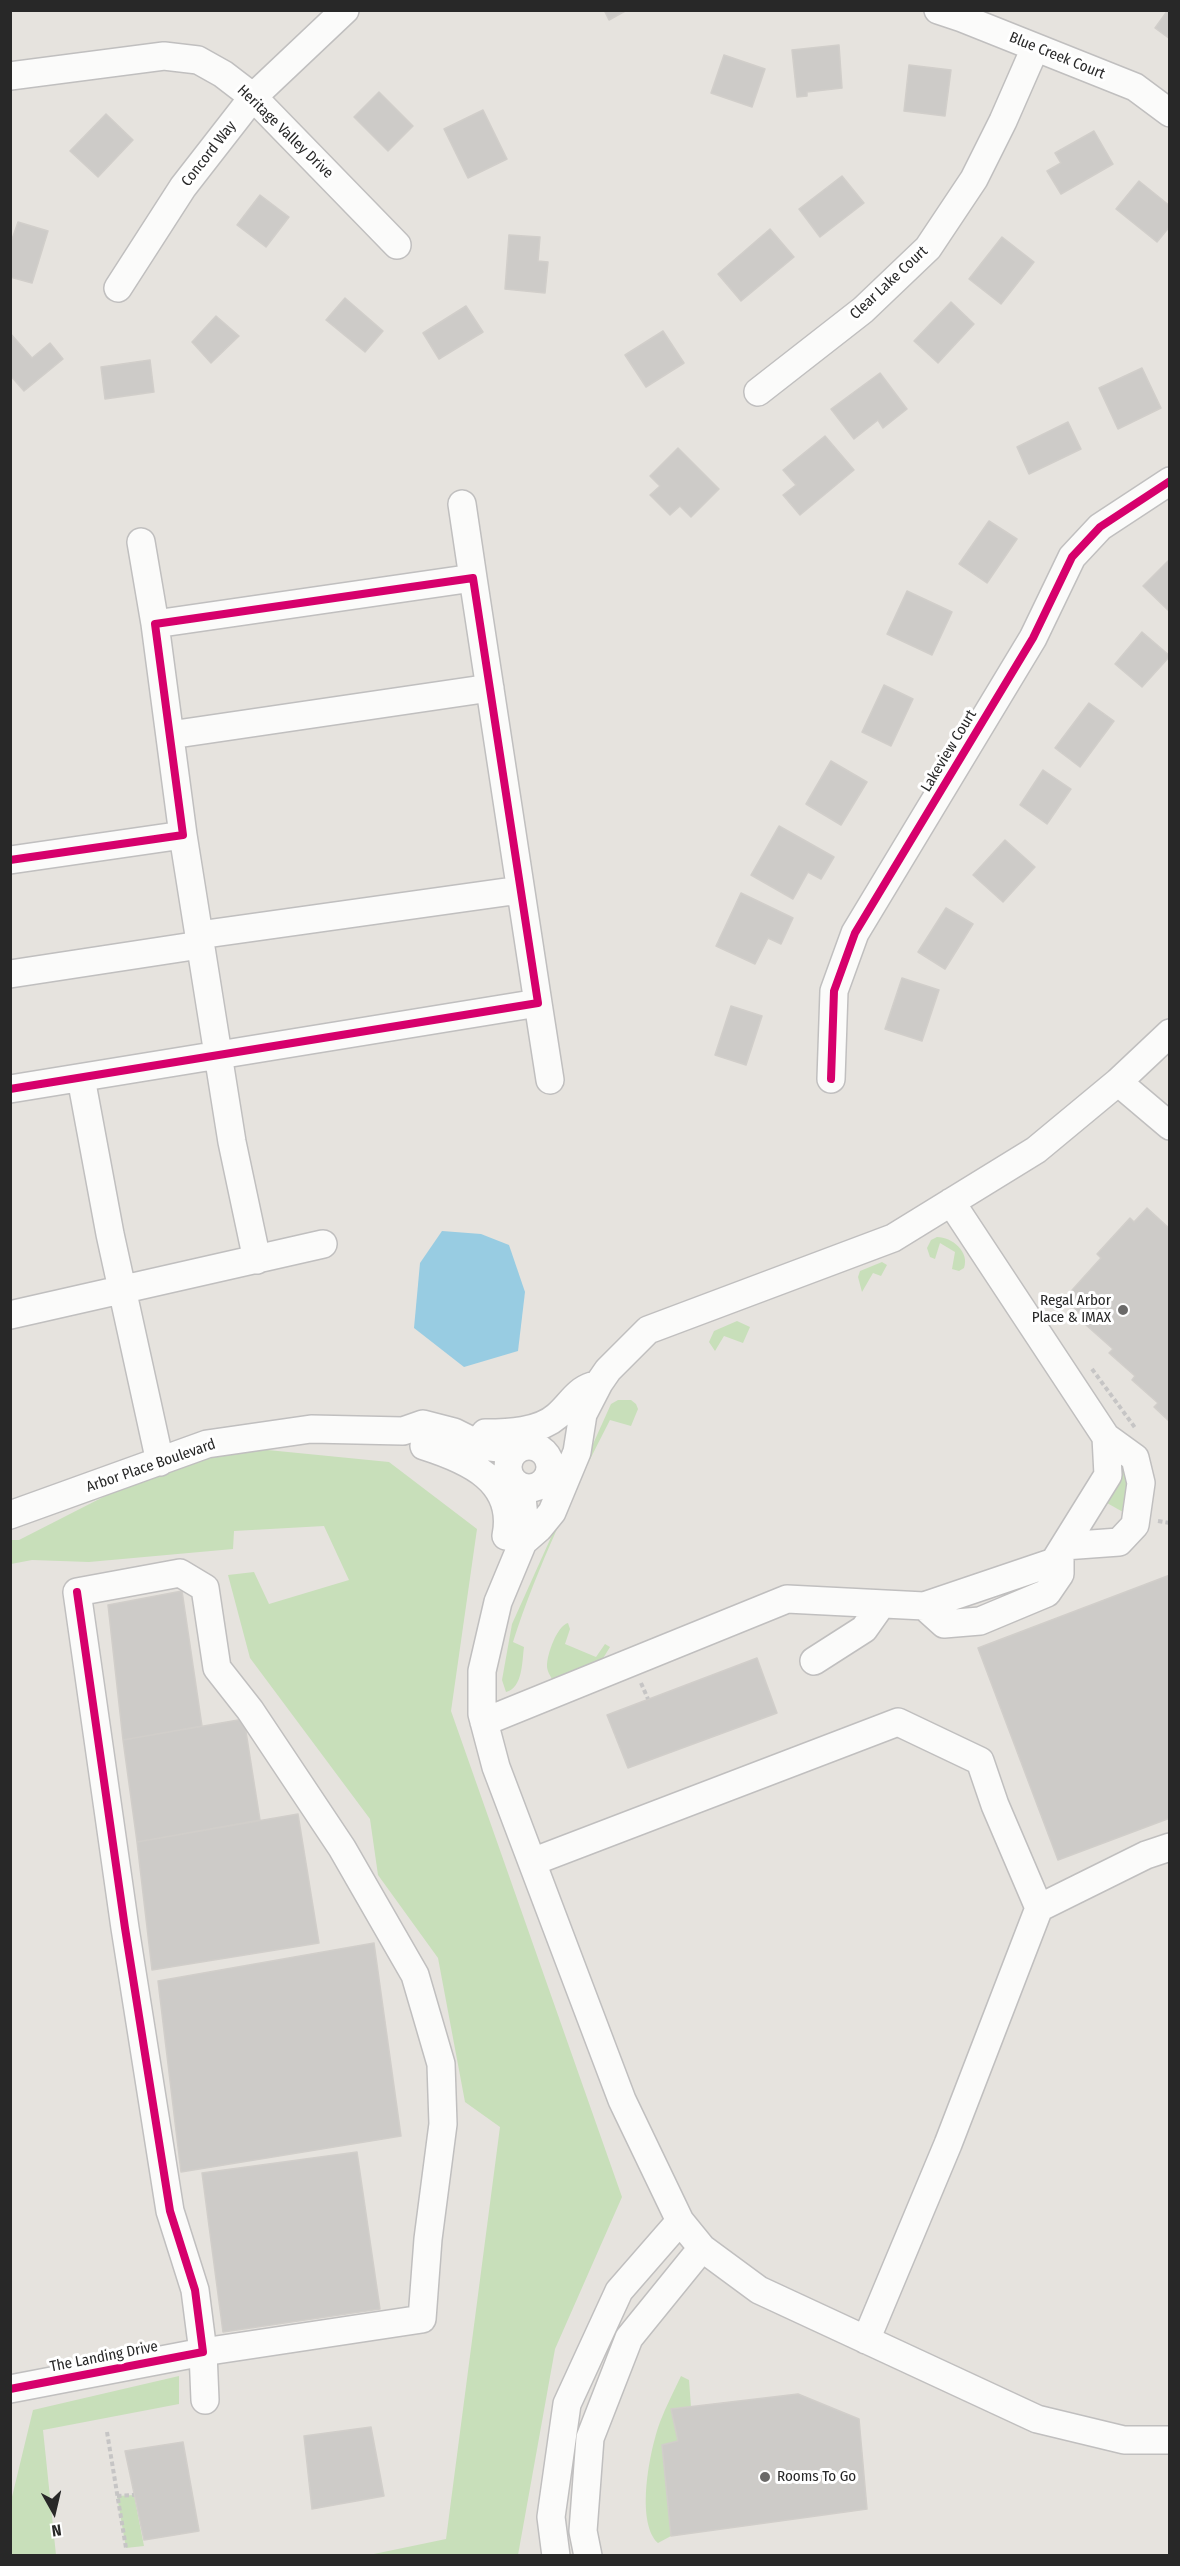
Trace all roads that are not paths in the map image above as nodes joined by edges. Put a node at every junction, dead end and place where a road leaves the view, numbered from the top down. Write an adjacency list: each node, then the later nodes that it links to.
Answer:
1 (345, 10): 5 (street, Concord Way)
2 (938, 10): 3 (street, Blue Creek Court)
3 (1035, 48): 6 (street, Blue Creek Court); 9 (street, Clear Lake Court)
4 (10, 76): 5 (street, Heritage Valley Drive)
5 (253, 97): 7 (street, Heritage Valley Drive); 8 (street, Concord Way)
6 (1170, 113)
7 (397, 245)
8 (118, 288)
9 (758, 392)
10 (1170, 481): 27 (street, Lakeview Court)
11 (462, 504): 13 (street)
12 (141, 542): 14 (street)
13 (473, 578): 14 (street); 15 (street)
14 (154, 624): 16 (street)
15 (490, 688): 16 (street); 19 (street)
16 (170, 735): 17 (street)
17 (183, 835): 18 (street); 20 (street)
18 (10, 860)
19 (520, 890): 20 (street); 22 (street)
20 (199, 940): 21 (street); 24 (street)
21 (10, 974)
22 (538, 1004): 24 (street); 26 (street)
23 (1170, 1033): 28 (street)
24 (218, 1055): 25 (street); 33 (street)
25 (81, 1078): 29 (street); 34 (street)
26 (550, 1080)
27 (831, 1080)
28 (1118, 1082): 30 (street); 31 (street)
29 (10, 1089)
30 (1170, 1126)
31 (951, 1203): 36 (street); 39 (street)
32 (323, 1244): 33 (street)
33 (258, 1260): 34 (street)
34 (123, 1291): 35 (street); 42 (street)
35 (10, 1315)
36 (599, 1383): 37 (street); 38 (street)
37 (583, 1414): 41 (street); 43 (street)
38 (454, 1432): 40 (street, Arbor Place Boulevard); 43 (street, Arbor Place Boulevard)
39 (1106, 1437): 47 (street); 47 (street)
40 (414, 1439): 42 (street, Arbor Place Boulevard); 43 (street, Arbor Place Boulevard); 48 (street)
41 (577, 1452): 43 (street); 44 (street)
42 (160, 1462): 45 (street, Arbor Place Boulevard)
43 (528, 1467): 44 (street); 46 (street)
44 (552, 1512): 46 (street)
45 (10, 1515)
46 (523, 1542): 48 (street)
47 (1062, 1549): 49 (street)
48 (508, 1578): 51 (street)
49 (881, 1605): 50 (street); 51 (street)
50 (814, 1661)
51 (484, 1722): 53 (street)
52 (1170, 1846): 54 (street)
53 (532, 1862): 54 (street); 55 (street)
54 (1039, 1908): 57 (street)
55 (680, 2221): 56 (street); 62 (street)
56 (702, 2248): 57 (street); 65 (street)
57 (866, 2340): 61 (street)
58 (203, 2352): 58 (street, The Landing Drive); 59 (street, The Landing Drive); 60 (street)
59 (10, 2389)
60 (205, 2400)
61 (1170, 2440)
62 (551, 2517): 63 (street); 64 (street)
63 (541, 2556)
64 (556, 2556)
65 (588, 2556)

